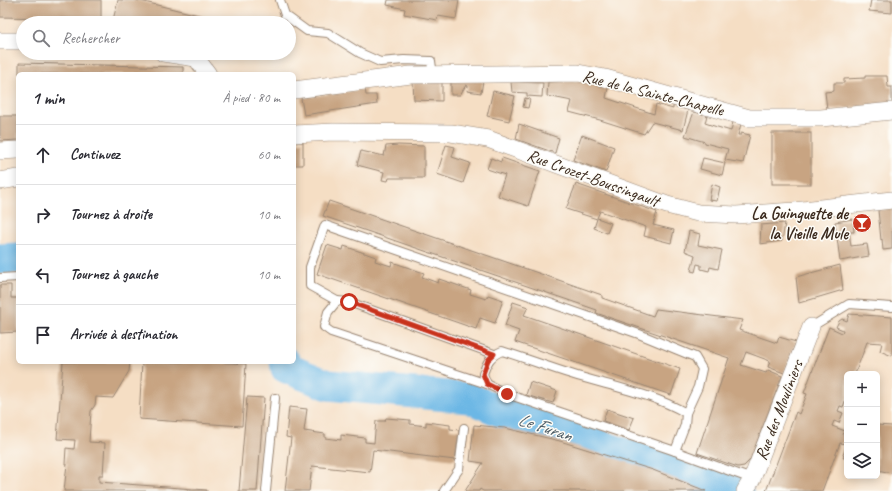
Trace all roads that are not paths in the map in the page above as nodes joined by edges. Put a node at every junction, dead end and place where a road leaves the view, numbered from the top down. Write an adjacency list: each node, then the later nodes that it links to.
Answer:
1 (280, 0): 2 (lane)
2 (286, 16)
3 (296, 23): 8 (lane)
4 (0, 41): 5 (street)
5 (16, 41)
6 (198, 60): 7 (street)
7 (206, 72)
8 (432, 75): 9 (street, Rue de la Sainte-Chapelle); 10 (street, Rue de la Sainte-Chapelle)
9 (296, 90)
10 (892, 111)
11 (296, 134): 16 (street, Rue Crozet-Boussingault)
12 (16, 150): 13 (street)
13 (0, 151)
14 (16, 178): 15 (street)
15 (0, 181)
16 (892, 200)
17 (16, 277): 18 (lane)
18 (0, 278)
19 (337, 301): 22 (lane); 23 (lane); 25 (lane)
20 (892, 307): 21 (lane)
21 (811, 327): 28 (street, Rue des Mouliniers)
22 (494, 354): 23 (lane); 25 (lane)
23 (487, 384): 27 (lane)
24 (275, 398): 29 (lane)
25 (686, 413): 27 (lane)
26 (464, 428): 30 (lane)
27 (675, 451): 28 (lane)
28 (748, 485)
29 (266, 491)
30 (444, 491)

